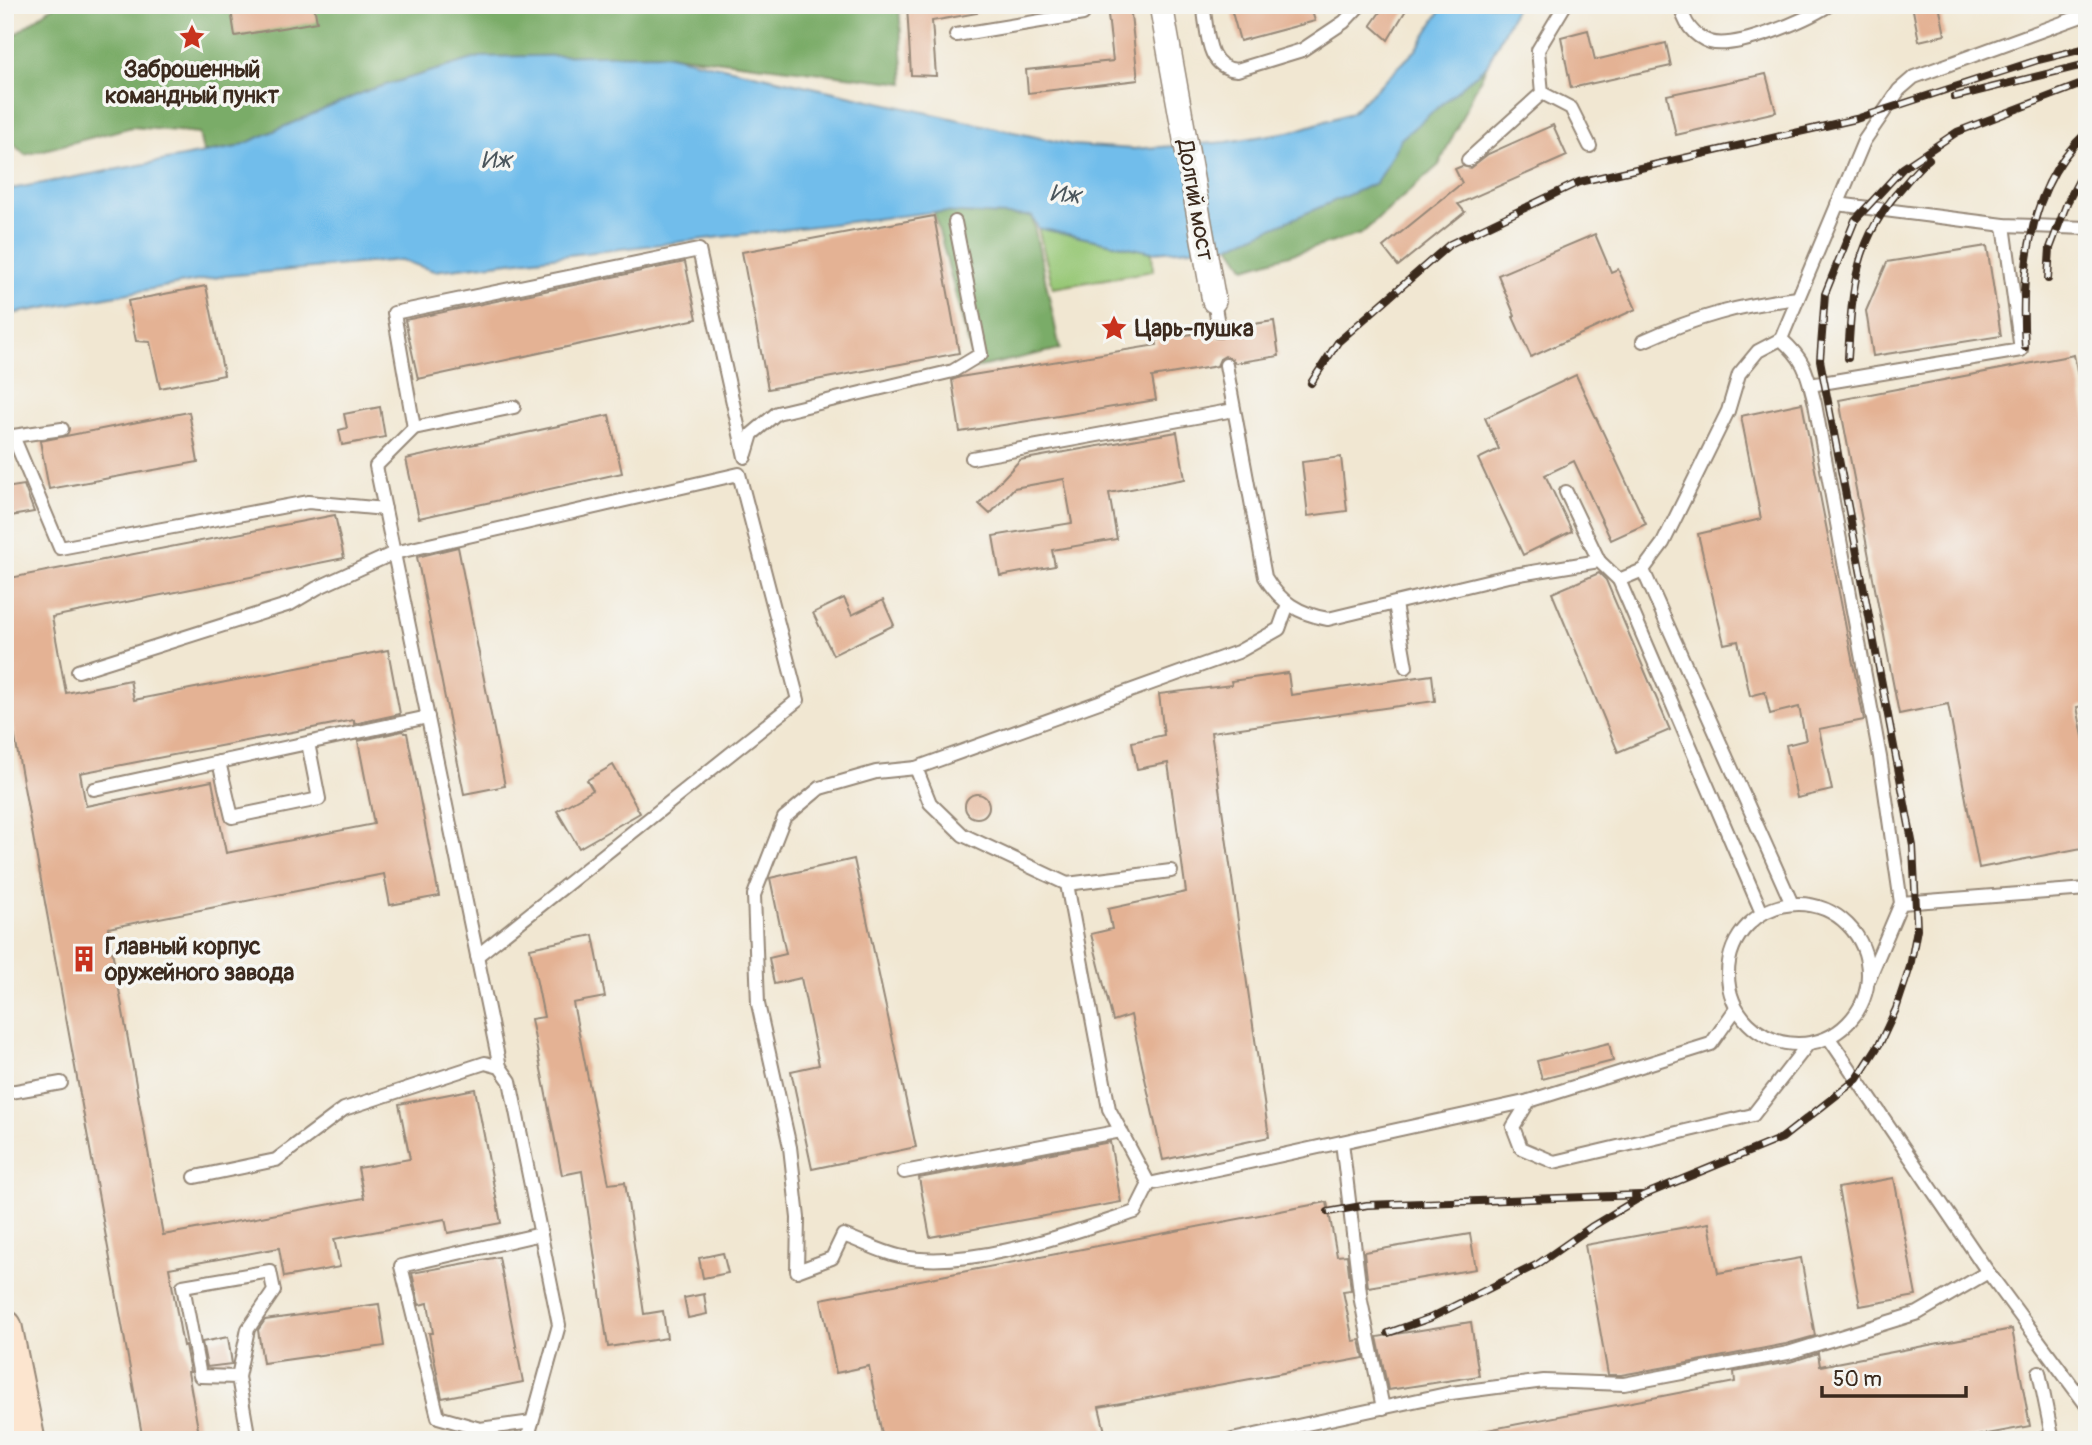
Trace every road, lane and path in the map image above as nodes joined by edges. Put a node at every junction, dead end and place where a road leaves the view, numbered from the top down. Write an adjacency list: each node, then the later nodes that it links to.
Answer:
1 (1082, 5): 9 (lane)
2 (1161, 5): 18 (street, Долгий мост)
3 (1203, 5): 4 (lane)
4 (1360, 5)
5 (1565, 5): 10 (lane)
6 (1681, 5): 7 (lane)
7 (1829, 5)
8 (2087, 14): 13 (lane)
9 (956, 35)
10 (1542, 93): 11 (lane); 12 (lane)
11 (1590, 146)
12 (1468, 160)
13 (1837, 204): 15 (lane); 17 (lane)
14 (955, 222): 28 (lane)
15 (2004, 225): 16 (lane); 23 (lane)
16 (2087, 228)
17 (1798, 298): 20 (lane); 21 (lane)
18 (1214, 301): 19 (lane)
19 (1219, 330)
20 (1781, 339): 23 (lane); 35 (lane)
21 (1643, 341)
22 (1226, 365): 25 (lane)
23 (1810, 385): 49 (lane)
24 (514, 407): 26 (lane)
25 (1234, 410): 29 (lane); 37 (lane)
26 (414, 428): 28 (lane); 32 (lane)
27 (62, 429): 32 (lane)
28 (745, 457): 30 (lane)
29 (972, 458)
30 (739, 474): 33 (lane); 52 (lane)
31 (1566, 492): 34 (lane)
32 (385, 509): 33 (lane)
33 (394, 553): 40 (lane); 41 (lane)
34 (1599, 561): 36 (lane); 38 (lane)
35 (1643, 570): 36 (lane); 50 (lane)
36 (1619, 580): 51 (lane)
37 (1288, 604): 38 (lane); 44 (lane)
38 (1395, 604): 39 (lane)
39 (1406, 667)
40 (78, 671)
41 (428, 717): 42 (lane); 52 (lane)
42 (307, 743): 43 (lane); 43 (lane)
43 (219, 762): 45 (lane)
44 (916, 768): 47 (lane); 65 (lane)
45 (94, 789)
46 (1171, 871): 47 (lane)
47 (1067, 884): 61 (lane)
48 (2087, 889): 49 (lane)
49 (1901, 903): 53 (lane)
50 (1791, 904): 51 (lane); 53 (lane)
51 (1762, 913): 54 (lane)
52 (477, 956): 57 (lane)
53 (1868, 981): 55 (lane)
54 (1735, 1010): 56 (lane); 60 (lane)
55 (1829, 1038): 56 (lane); 67 (lane)
56 (1808, 1044): 60 (lane)
57 (500, 1067): 64 (lane); 66 (lane)
58 (61, 1083): 59 (lane)
59 (5, 1093)
60 (1529, 1101): 62 (lane)
61 (1121, 1131): 63 (lane); 65 (lane)
62 (1342, 1142): 65 (lane); 72 (lane)
63 (904, 1172)
64 (195, 1177)
65 (1149, 1184)
66 (541, 1234): 73 (lane); 73 (lane)
67 (1988, 1272): 71 (lane); 72 (lane)
68 (5, 1327): 74 (main road)
69 (2039, 1372): 78 (lane)
70 (238, 1377): 70 (lane); 75 (lane)
71 (2087, 1406)
72 (1383, 1408): 77 (lane)
73 (532, 1422): 76 (lane)
74 (22, 1432)
75 (249, 1440)
76 (530, 1440)
77 (1232, 1440)
78 (2035, 1440)

